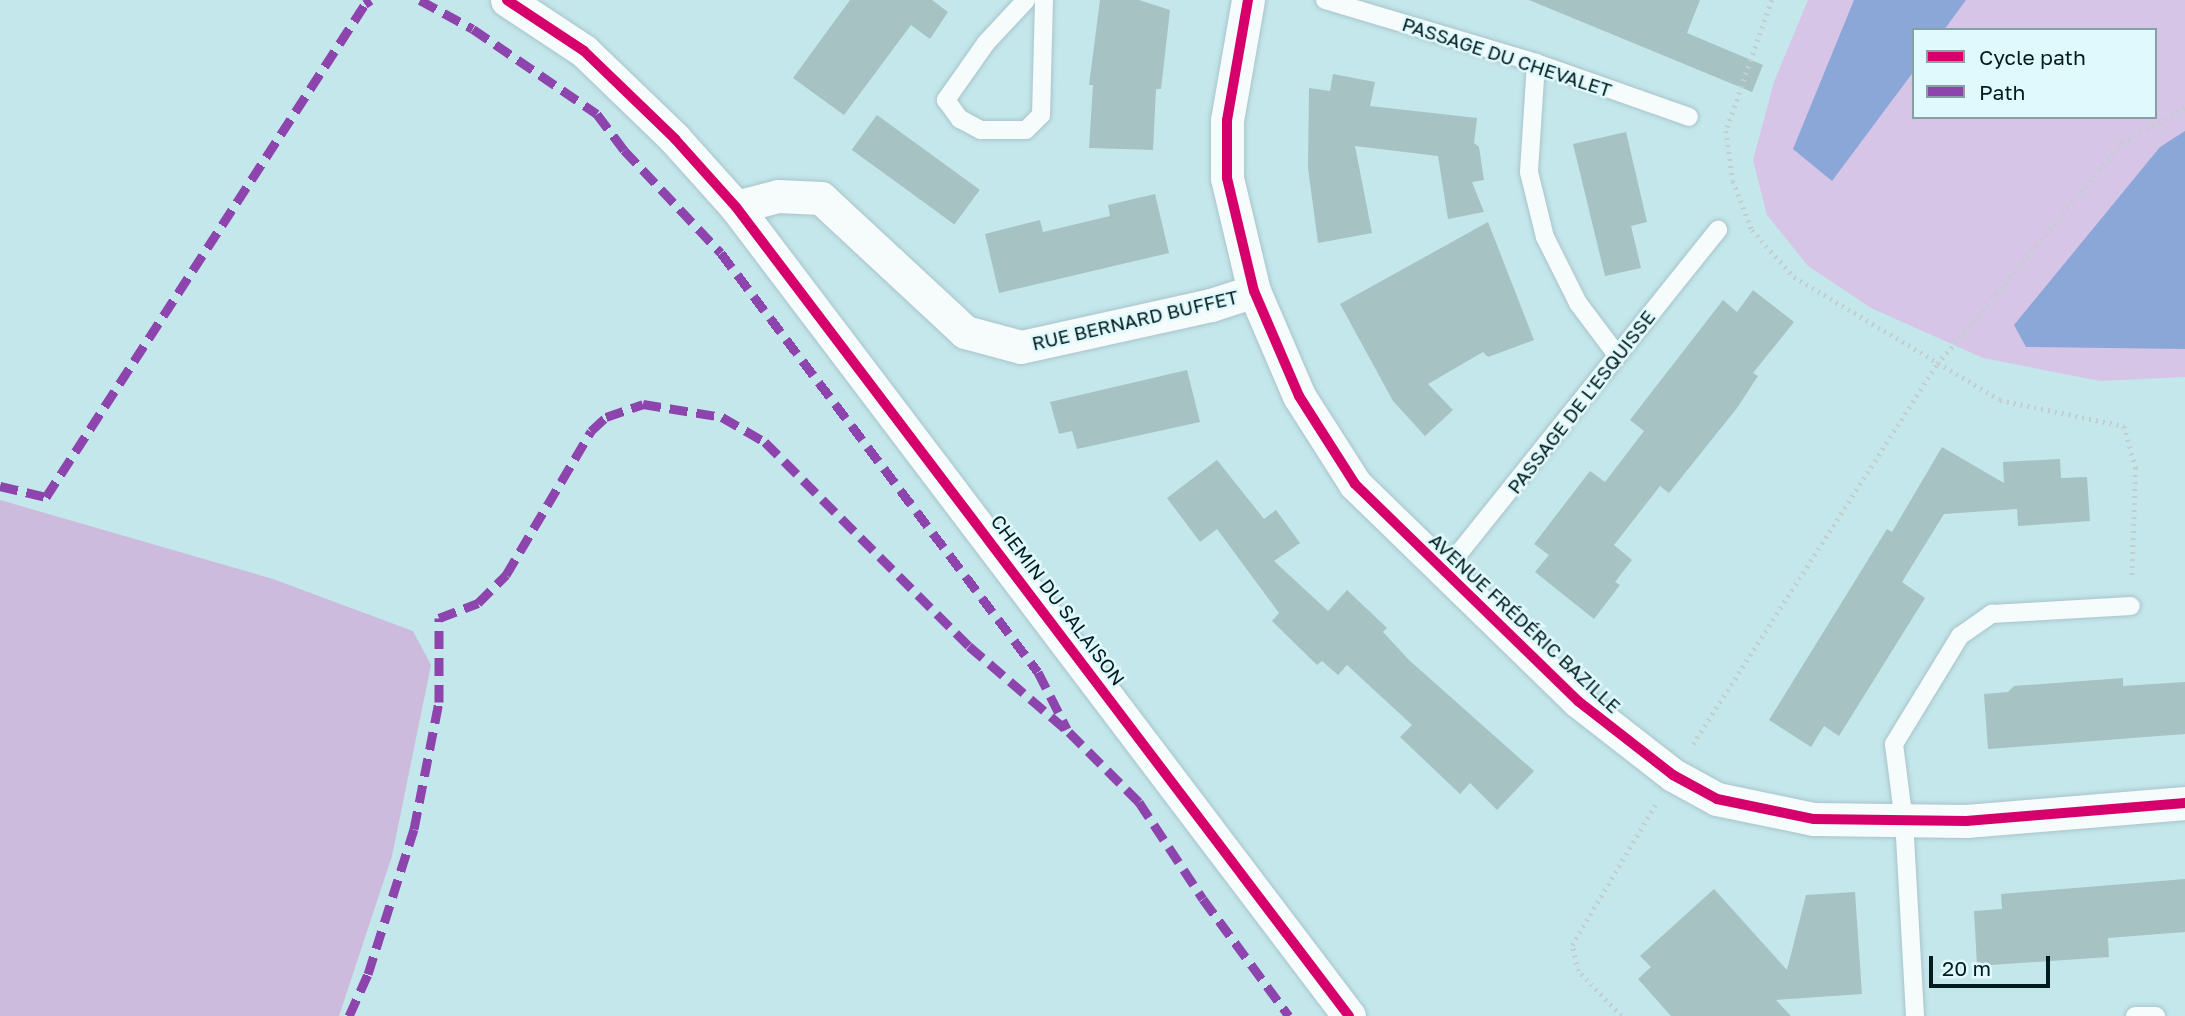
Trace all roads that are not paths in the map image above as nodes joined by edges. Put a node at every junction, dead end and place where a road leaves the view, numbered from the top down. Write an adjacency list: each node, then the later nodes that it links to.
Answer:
1 (507, 0): 8 (street, CHEMIN DU SALAISON)
2 (1026, 0): 3 (lane)
3 (1044, 0)
4 (1248, 0): 10 (street, AVENUE FRÉDÉRIC BAZILLE)
5 (1325, 0): 6 (lane, PASSAGE DU CHEVALET)
6 (1536, 63): 7 (lane, PASSAGE DU CHEVALET); 11 (lane)
7 (1689, 117)
8 (736, 206): 10 (street, RUE BERNARD BUFFET); 16 (street, CHEMIN DU SALAISON)
9 (1717, 230): 11 (lane, PASSAGE DE L'ESQUISSE)
10 (1254, 291): 12 (street, AVENUE FRÉDÉRIC BAZILLE)
11 (1617, 355): 12 (lane, PASSAGE DE L'ESQUISSE)
12 (1443, 573): 15 (street, AVENUE FRÉDÉRIC BAZILLE)
13 (2131, 606): 15 (lane)
14 (2185, 803): 15 (street, AVENUE FRÉDÉRIC BAZILLE)
15 (1904, 822): 17 (lane)
16 (1349, 1016)
17 (1915, 1016)
18 (2135, 1016): 19 (lane)
19 (2156, 1016)

